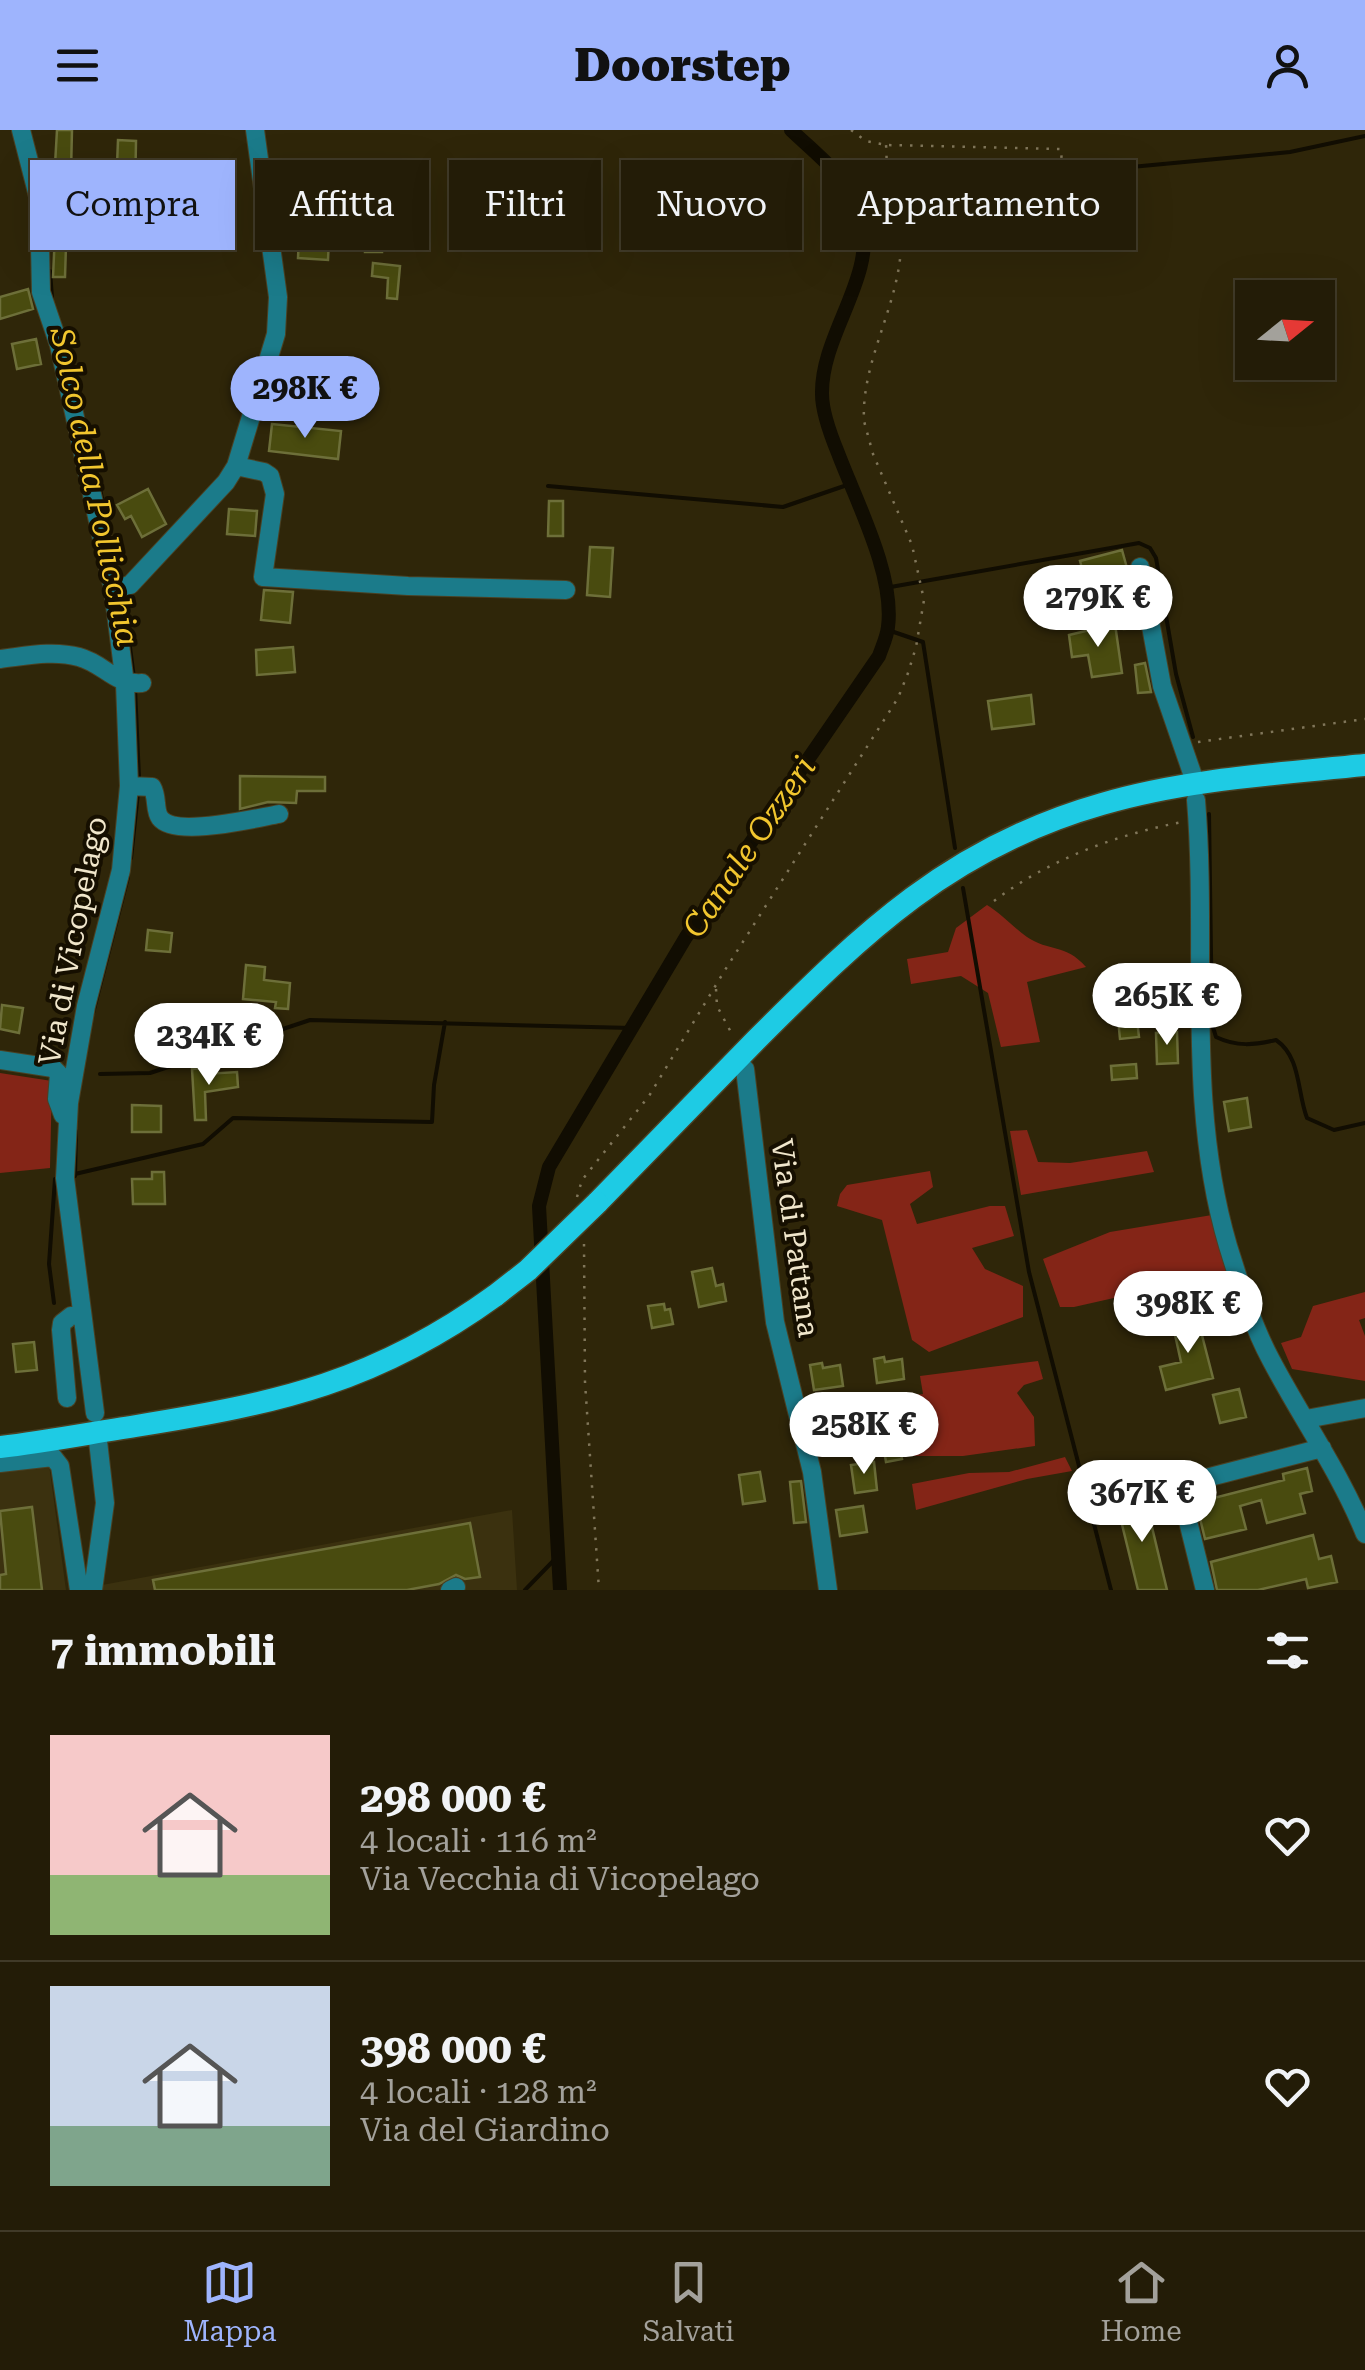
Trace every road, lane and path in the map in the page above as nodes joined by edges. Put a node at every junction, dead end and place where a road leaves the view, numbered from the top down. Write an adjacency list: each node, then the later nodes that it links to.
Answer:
1 (21, 130): 8 (street, Via di Vicopelago)
2 (255, 130): 6 (street)
3 (851, 130): 4 (path)
4 (886, 145): 5 (path); 21 (path)
5 (1063, 160)
6 (236, 466): 8 (street); 9 (street)
7 (1140, 566): 13 (street)
8 (119, 588): 11 (street, Via di Vicopelago)
9 (566, 590)
10 (0, 658): 11 (street)
11 (132, 684): 16 (street, Via di Vicopelago)
12 (1365, 719): 13 (path)
13 (1181, 744): 15 (street)
14 (1365, 764): 26 (main road)
15 (1192, 773)
16 (136, 786): 18 (street); 25 (street, Via di Vicopelago)
17 (1196, 800): 19 (street)
18 (279, 814)
19 (1198, 820): 20 (path); 32 (street)
20 (994, 901)
21 (716, 987): 22 (path); 26 (path)
22 (736, 1040)
23 (0, 1060): 25 (street)
24 (745, 1069): 41 (street, Via di Pattana)
25 (68, 1122): 28 (street, Via di Vicopelago)
26 (587, 1200): 34 (main road, bridge)
27 (583, 1233): 40 (path)
28 (81, 1315): 29 (street); 31 (street, Via di Vicopelago)
29 (68, 1398)
30 (1365, 1408): 32 (street)
31 (95, 1413)
32 (1306, 1420): 35 (street)
33 (98, 1440): 39 (street)
34 (0, 1448)
35 (1322, 1448): 37 (street); 42 (street)
36 (0, 1463): 38 (street)
37 (1365, 1534)
38 (80, 1590)
39 (93, 1590)
40 (599, 1590)
41 (828, 1590)
42 (1205, 1590)

